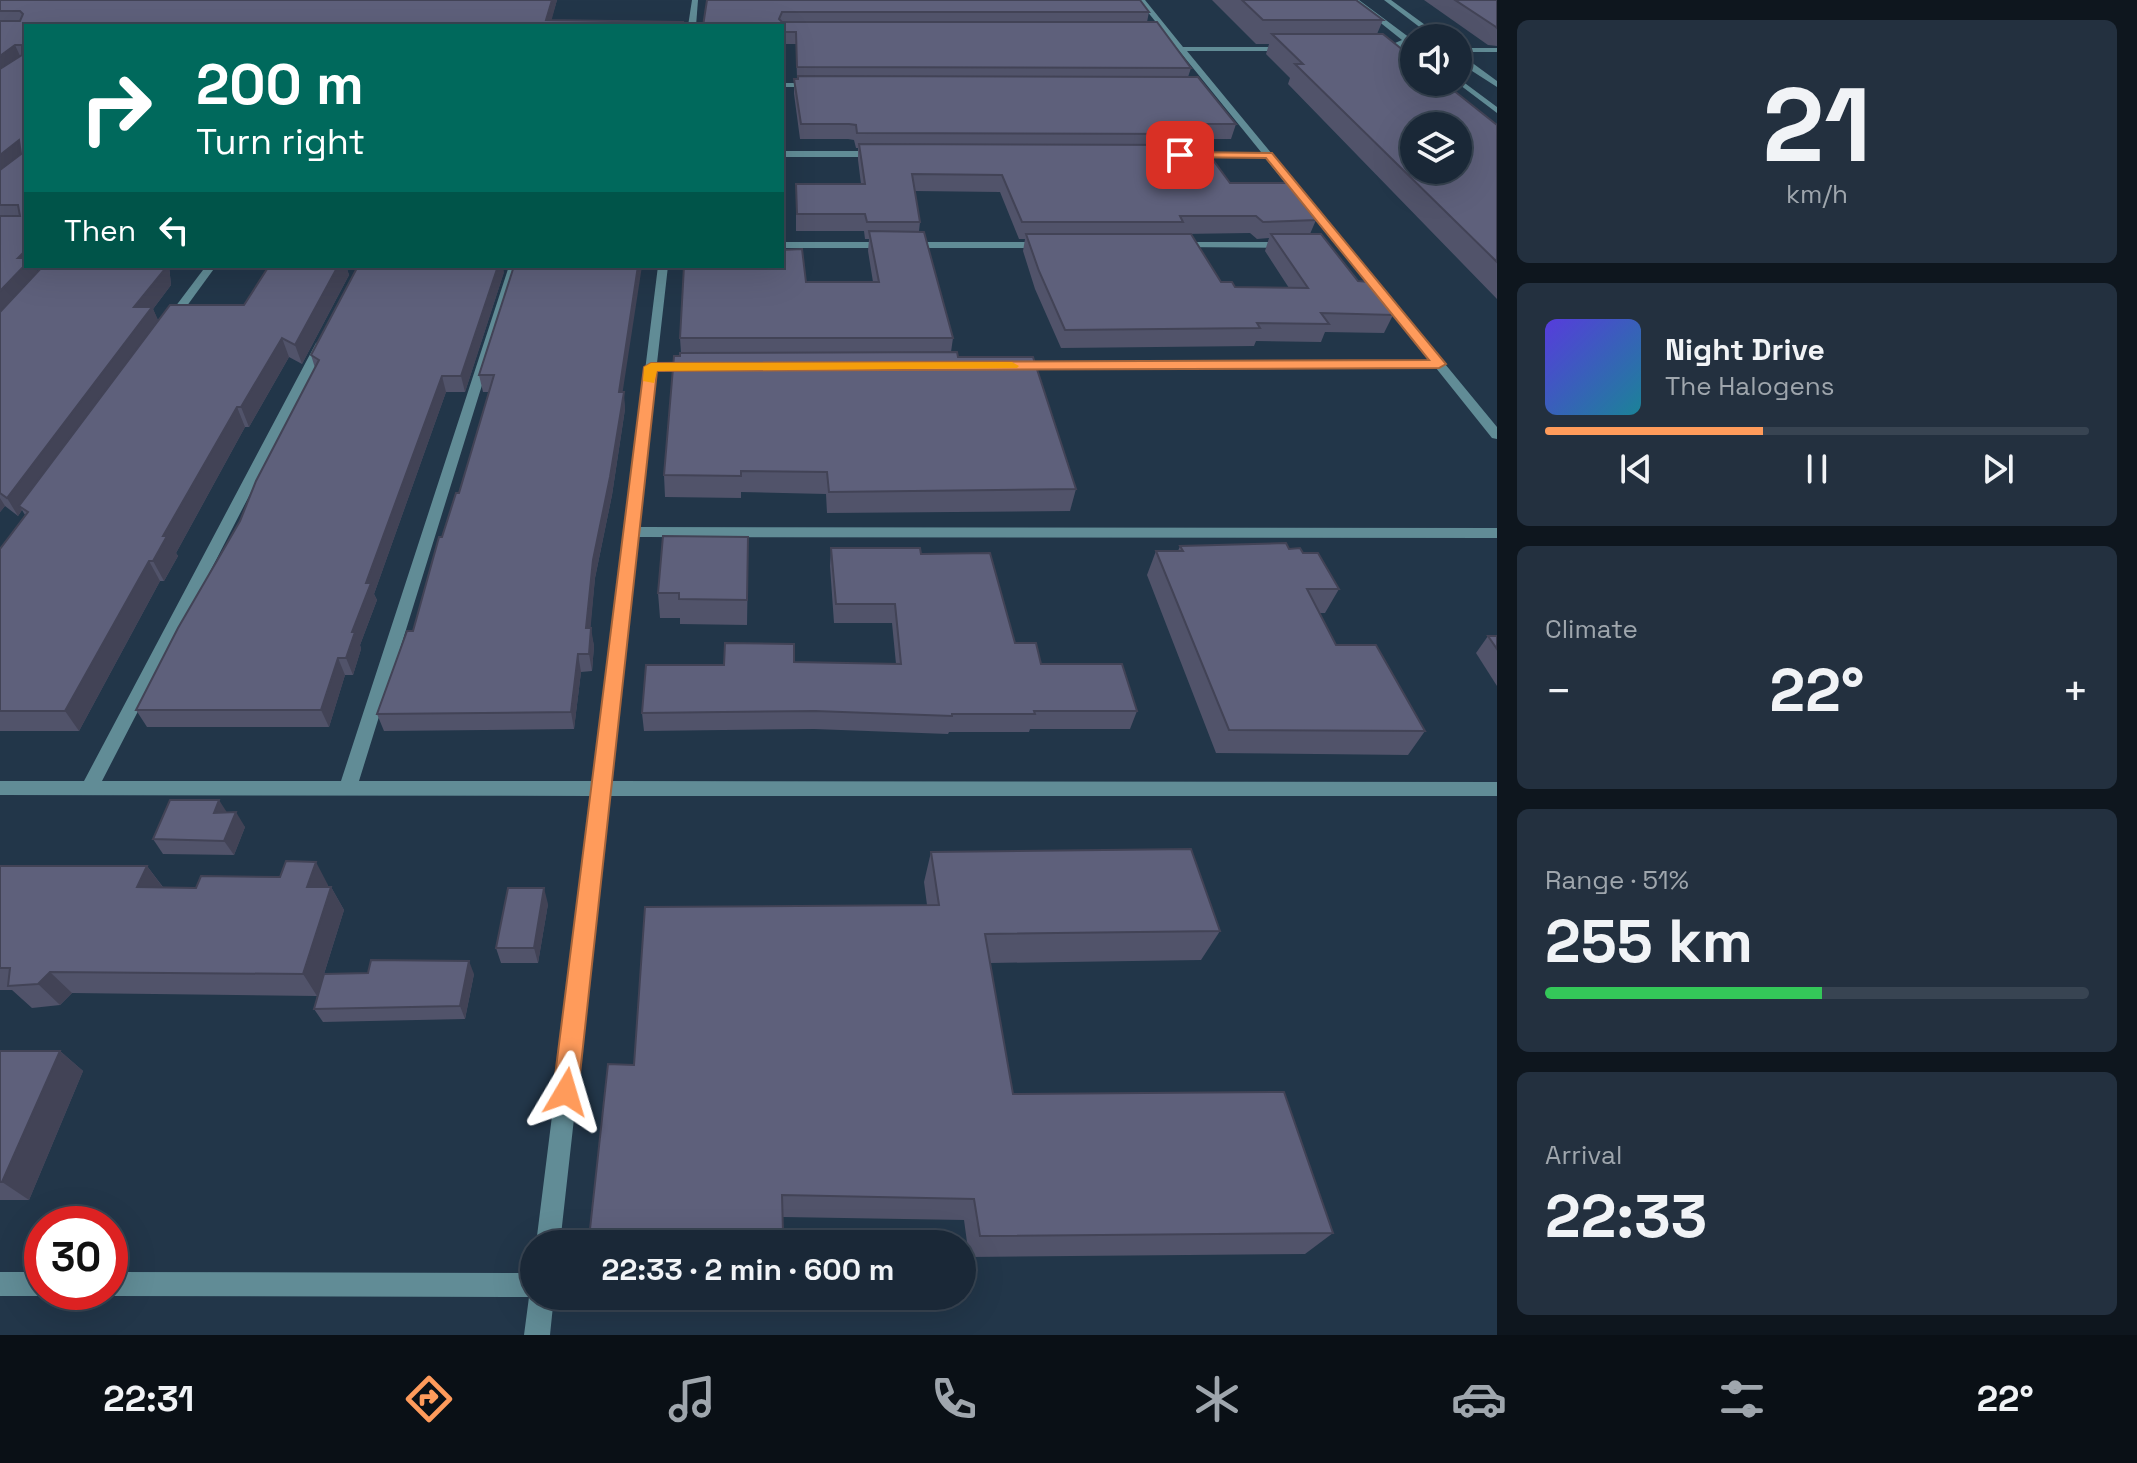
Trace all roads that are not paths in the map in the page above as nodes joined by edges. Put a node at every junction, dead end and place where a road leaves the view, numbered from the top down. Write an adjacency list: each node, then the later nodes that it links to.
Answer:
1 (695, 0): 5 (street)
2 (1141, 0): 8 (street)
3 (1355, 0): 9 (street)
4 (1387, 0): 6 (street)
5 (692, 24)
6 (1420, 24)
7 (1149, 29): 8 (street)
8 (1164, 29): 10 (street)
9 (1400, 33)
10 (1181, 49): 11 (street); 21 (street)
11 (1291, 49)
12 (1385, 49): 13 (street)
13 (1400, 49)
14 (1472, 50): 15 (street)
15 (1497, 50)
16 (1472, 68): 19 (street)
17 (784, 85): 18 (street)
18 (827, 85)
19 (1497, 85)
20 (1196, 86): 21 (street)
21 (1211, 86): 27 (street)
22 (1472, 91): 23 (street)
23 (1497, 111)
24 (784, 154): 25 (street)
25 (894, 154)
26 (1175, 155): 27 (street)
27 (1269, 155): 33 (street)
28 (784, 245): 29 (street)
29 (1054, 245)
30 (1166, 245): 31 (street)
31 (1294, 245)
32 (1326, 245): 33 (street)
33 (1342, 245): 39 (street)
34 (210, 268): 38 (street)
35 (513, 268): 48 (street)
36 (663, 268): 41 (street)
37 (332, 322): 47 (street)
38 (165, 329)
39 (1439, 364): 40 (street); 43 (street)
40 (998, 366)
41 (651, 367): 42 (street); 44 (street)
42 (714, 367)
43 (1497, 435)
44 (632, 532): 45 (street); 49 (street)
45 (1497, 533)
46 (0, 788): 47 (street)
47 (89, 788): 48 (street)
48 (348, 788): 49 (street)
49 (601, 789): 50 (street); 51 (street)
50 (1497, 789)
51 (550, 1230)
52 (0, 1284): 53 (street)
53 (24, 1284)
54 (128, 1284): 55 (street)
55 (520, 1285)
56 (540, 1310): 57 (street)
57 (537, 1335)

